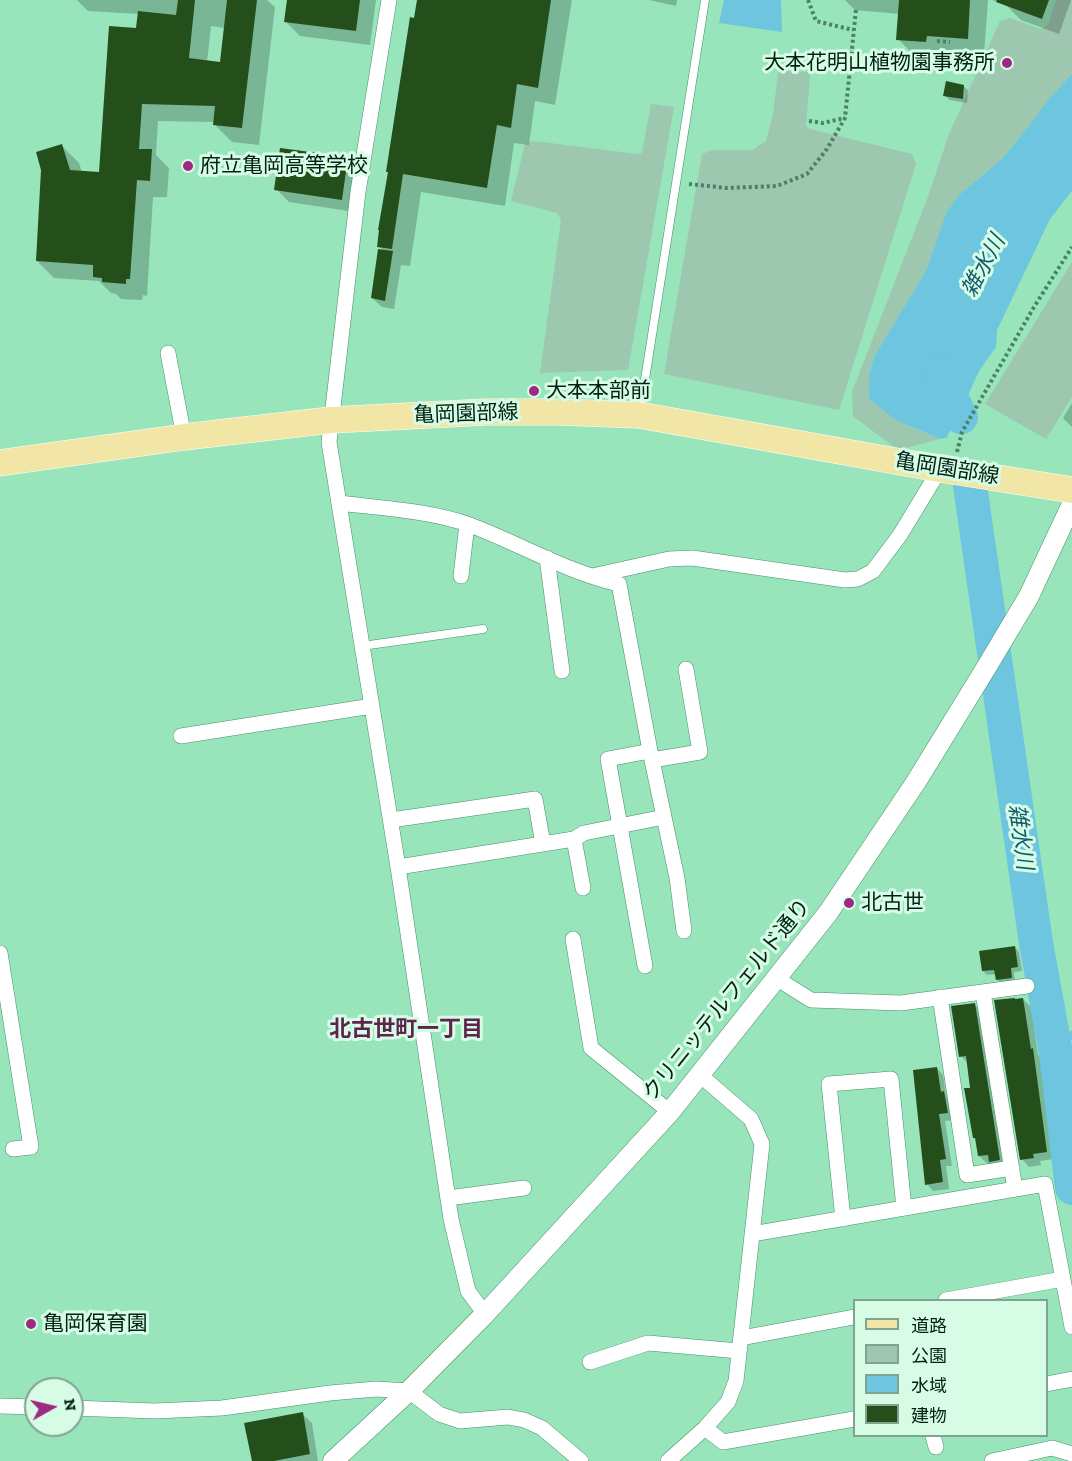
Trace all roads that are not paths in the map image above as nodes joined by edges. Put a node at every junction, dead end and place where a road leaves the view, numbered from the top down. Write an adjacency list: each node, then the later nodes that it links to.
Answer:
1 (388, 0): 5 (street)
2 (705, 0): 4 (lane)
3 (168, 353): 6 (street)
4 (639, 415): 5 (main road, 亀岡園部線); 8 (main road, 亀岡園部線)
5 (331, 420): 6 (main road, 亀岡園部線); 10 (street)
6 (184, 437): 7 (main road, 亀岡園部線)
7 (0, 463)
8 (946, 470): 9 (main road, 亀岡園部線); 15 (street)
9 (1072, 489)
10 (339, 503): 12 (street); 17 (street)
11 (1072, 504): 34 (street, クリニッテルフェルド通り)
12 (467, 524): 13 (street); 14 (street)
13 (547, 558): 15 (street); 19 (street)
14 (461, 576)
15 (589, 577): 22 (street)
16 (483, 629): 17 (lane)
17 (362, 646): 20 (street)
18 (686, 669): 22 (street)
19 (562, 671)
20 (372, 706): 21 (street); 24 (street)
21 (181, 736)
22 (651, 755): 23 (street); 25 (street)
23 (664, 817): 25 (street); 30 (street)
24 (391, 820): 27 (street); 28 (street)
25 (620, 826): 26 (street); 33 (street)
26 (574, 839): 27 (street); 29 (street)
27 (543, 844): 28 (street)
28 (398, 867): 44 (street)
29 (583, 888)
30 (684, 931)
31 (573, 939): 39 (street)
32 (0, 953): 40 (street)
33 (645, 966)
34 (776, 978): 37 (street); 38 (street, クリニッテルフェルド通り)
35 (1027, 986): 36 (street)
36 (983, 992): 37 (street); 41 (street)
37 (940, 997): 41 (street)
38 (700, 1075): 39 (street, クリニッテルフェルド通り); 47 (street)
39 (670, 1112): 50 (street, クリニッテルフェルド通り)
40 (13, 1149)
41 (1012, 1168): 43 (street)
42 (524, 1188): 44 (street)
43 (1015, 1189): 45 (street); 48 (street)
44 (448, 1198): 50 (street)
45 (904, 1208): 46 (street); 46 (street)
46 (843, 1219): 47 (street)
47 (752, 1234): 53 (street)
48 (1063, 1279): 49 (street); 52 (street)
49 (952, 1299)
50 (485, 1314): 57 (street, クリニッテルフェルド通り)
51 (853, 1317): 53 (street)
52 (1072, 1328)
53 (740, 1345): 54 (street); 62 (street)
54 (590, 1362)
55 (1072, 1379): 56 (street)
56 (1048, 1384)
57 (409, 1391): 60 (street); 64 (street, クリニッテルフェルド通り); 65 (street)
58 (0, 1406): 59 (street)
59 (24, 1407)
60 (84, 1408)
61 (853, 1419): 62 (street)
62 (705, 1428): 66 (street)
63 (1072, 1454): 67 (street)
64 (333, 1461)
65 (581, 1461)
66 (668, 1461)
67 (992, 1461)

